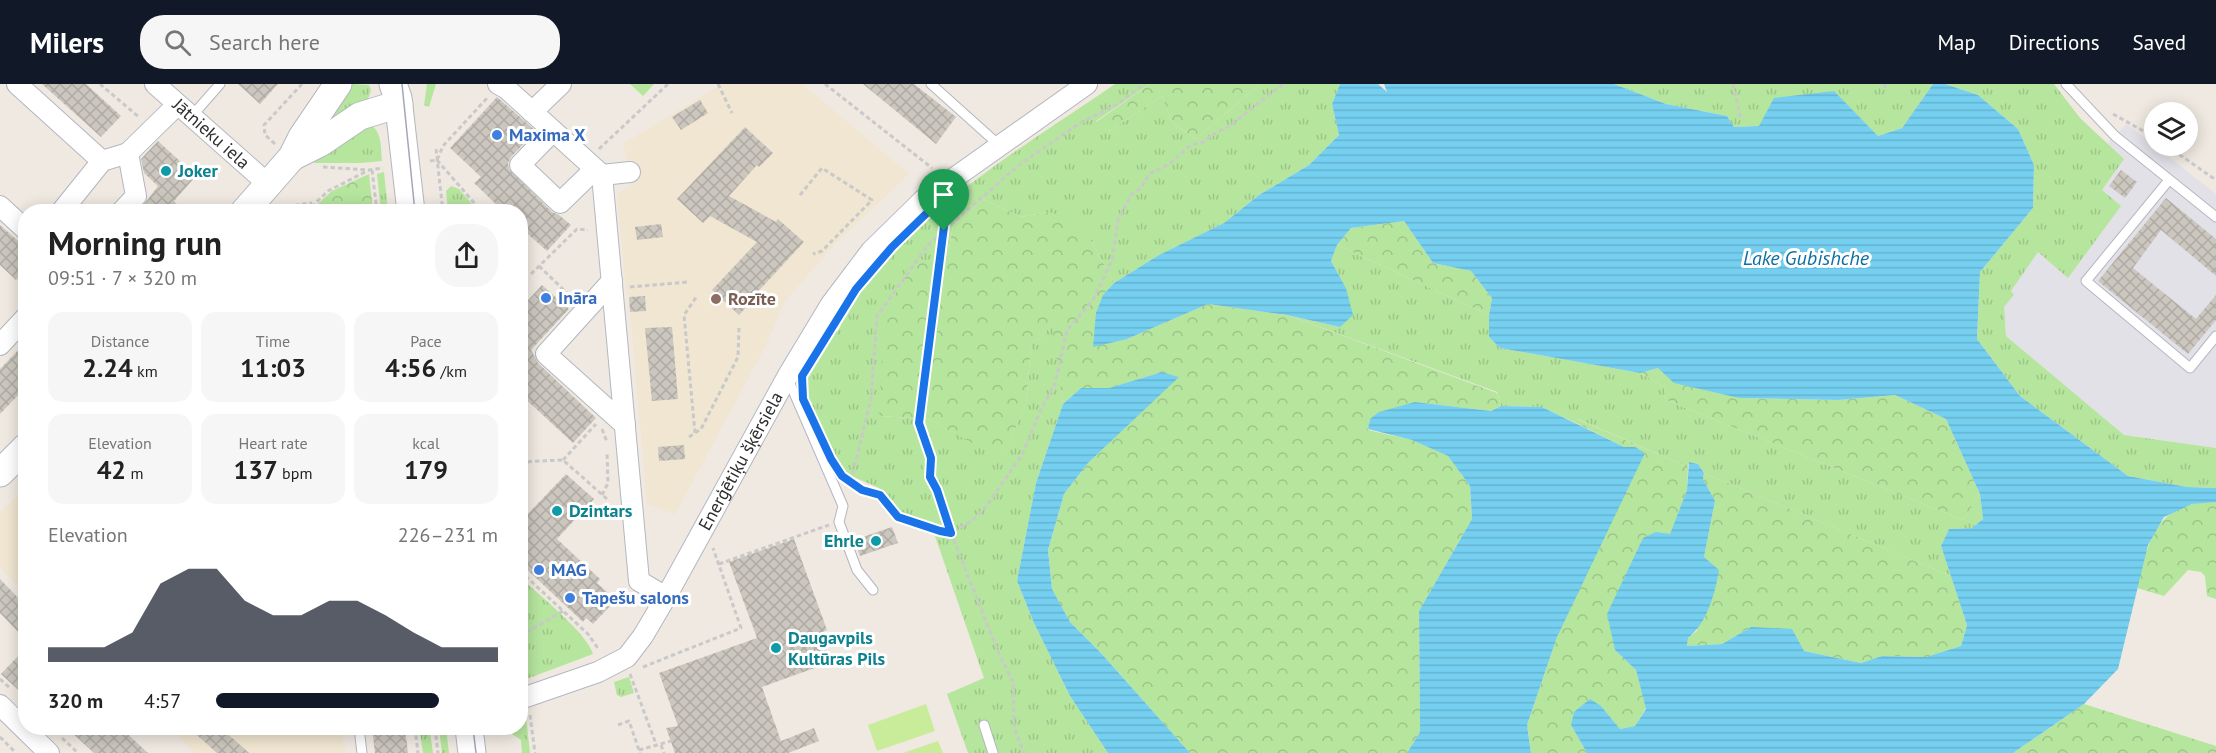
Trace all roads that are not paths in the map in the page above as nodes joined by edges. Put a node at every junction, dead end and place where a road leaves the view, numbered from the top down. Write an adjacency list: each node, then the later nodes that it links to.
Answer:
1 (17, 84): 16 (street)
2 (155, 84): 11 (street, Jātnieku iela)
3 (220, 84): 11 (lane)
4 (338, 84): 17 (street)
5 (561, 84): 12 (street)
6 (931, 84): 14 (lane)
7 (1087, 84): 14 (street, Enerģētiķu šķērsiela)
8 (2067, 84): 20 (lane)
9 (504, 85): 12 (street)
10 (399, 92): 17 (street); 25 (street)
11 (184, 111): 15 (street); 21 (street, Jātnieku iela)
12 (532, 112): 13 (street)
13 (553, 130): 18 (street); 18 (street)
14 (999, 145): 33 (street, Enerģētiķu šķērsiela)
15 (128, 153): 16 (street); 23 (street)
16 (102, 161): 22 (street)
17 (305, 162): 21 (street)
18 (594, 168): 19 (street); 29 (street)
19 (630, 171)
20 (2169, 180): 27 (lane); 31 (lane)
21 (268, 184): 24 (street)
22 (67, 204)
23 (129, 204)
24 (251, 204)
25 (410, 204)
26 (0, 206): 28 (street)
27 (2216, 217)
28 (18, 223)
29 (619, 284): 34 (street); 34 (street)
30 (18, 326): 32 (street)
31 (2216, 336)
32 (0, 345)
33 (787, 377): 35 (lane); 36 (street, Enerģētiķu šķērsiela)
34 (625, 425): 36 (street)
35 (873, 590)
36 (666, 597): 37 (street, Enerģētiķu šķērsiela)
37 (528, 696)
38 (0, 705): 39 (street)
39 (18, 723)
40 (984, 725): 47 (lane)
41 (31, 735): 44 (street)
42 (360, 735): 45 (lane)
43 (470, 735): 46 (street)
44 (49, 753)
45 (362, 753)
46 (472, 753)
47 (993, 753)

